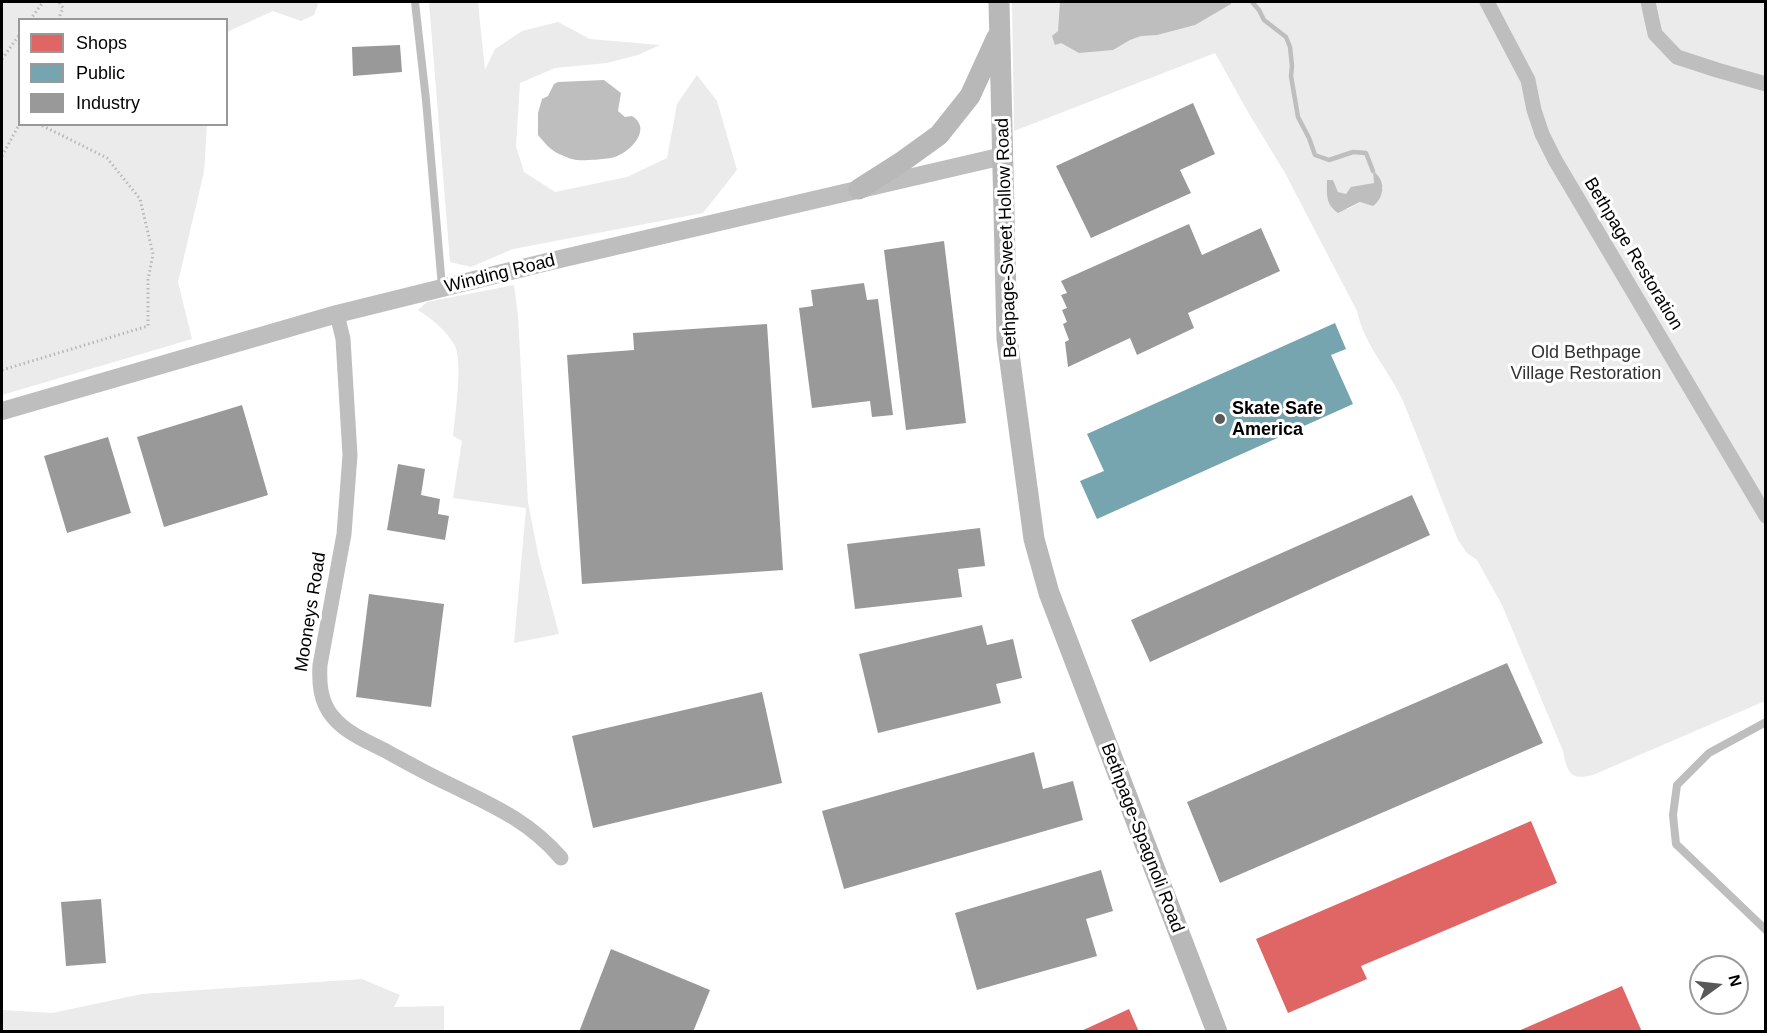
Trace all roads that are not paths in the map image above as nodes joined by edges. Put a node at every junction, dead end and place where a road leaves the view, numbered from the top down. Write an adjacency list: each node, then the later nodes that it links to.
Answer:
1 (415, 2): 9 (lane)
2 (999, 2): 5 (main road, Bethpage-Sweet Hollow Road)
3 (1487, 2): 12 (street, Bethpage Restoration)
4 (1648, 2): 6 (street)
5 (1000, 31): 7 (main road, Bethpage-Sweet Hollow Road); 8 (main road)
6 (1766, 84)
7 (1003, 156): 8 (street, Winding Road); 13 (main road, Bethpage-Sweet Hollow Road)
8 (859, 189): 9 (street, Winding Road)
9 (442, 288): 10 (street, Winding Road)
10 (337, 314): 11 (street, Winding Road); 15 (street, Mooneys Road)
11 (2, 411)
12 (1766, 516)
13 (1095, 714): 17 (main road, Bethpage-Spagnoli Road)
14 (1766, 722): 16 (lane)
15 (561, 858)
16 (1766, 930)
17 (1217, 1032)

